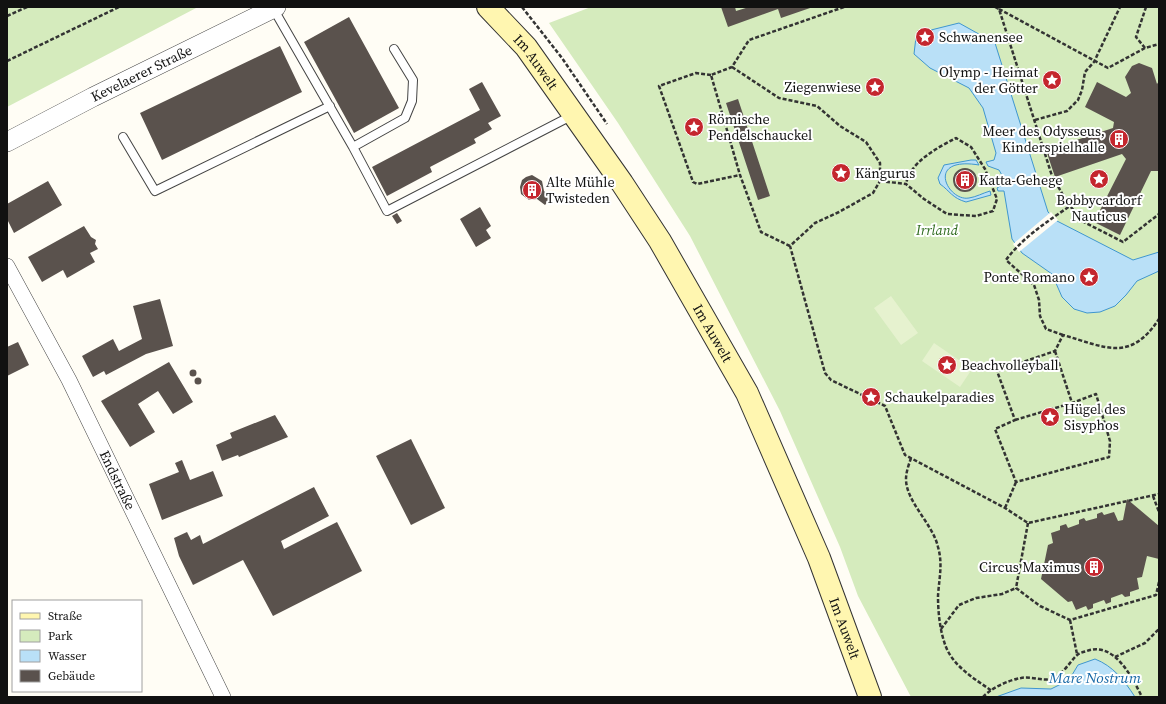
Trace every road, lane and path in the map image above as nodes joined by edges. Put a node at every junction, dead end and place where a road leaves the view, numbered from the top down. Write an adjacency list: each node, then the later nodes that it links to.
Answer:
1 (27, 7): 10 (path)
2 (119, 7): 14 (path)
3 (488, 7): 19 (main road, Im Auwelt)
4 (844, 7): 16 (path)
5 (995, 7): 9 (path)
6 (1120, 7): 15 (path)
7 (1146, 7): 12 (path)
8 (275, 8): 18 (lane); 22 (street, Kevelaerer Straße)
9 (999, 9): 15 (path); 20 (path)
10 (7, 16)
11 (1159, 44): 12 (path)
12 (1145, 48): 15 (path)
13 (394, 49): 23 (lane)
14 (7, 62)
15 (1094, 62): 20 (path)
16 (732, 67): 17 (path); 25 (path)
17 (711, 75): 24 (path); 24 (path)
18 (330, 106): 21 (lane); 23 (lane)
19 (574, 114): 23 (lane); 52 (main road, Im Auwelt)
20 (1035, 120): 27 (path)
21 (123, 137)
22 (7, 142)
23 (353, 147)
24 (740, 175): 29 (path)
25 (880, 182): 26 (path); 29 (path)
26 (906, 184): 26 (path)
27 (1070, 206): 28 (path); 32 (path)
28 (1159, 214)
29 (790, 246): 36 (path)
30 (7, 266): 51 (street, Endstraße)
31 (1159, 319): 32 (path)
32 (1063, 335): 33 (path)
33 (1054, 351): 34 (path); 35 (path)
34 (1072, 403): 35 (path); 37 (path)
35 (1015, 420): 37 (path)
36 (911, 458): 40 (path); 46 (path)
37 (1016, 482): 40 (path)
38 (1159, 494): 39 (path)
39 (1153, 496): 41 (path); 42 (path)
40 (1006, 508): 42 (path)
41 (1159, 512)
42 (1028, 523): 44 (path)
43 (1159, 582): 45 (path)
44 (1016, 588): 45 (path); 46 (path)
45 (1070, 620): 48 (path)
46 (941, 629): 50 (path)
47 (1159, 629): 49 (path)
48 (1077, 654): 49 (path); 50 (path)
49 (1115, 657): 54 (path)
50 (992, 691): 53 (path)
51 (223, 697)
52 (870, 697)
53 (983, 697)
54 (1142, 697)

